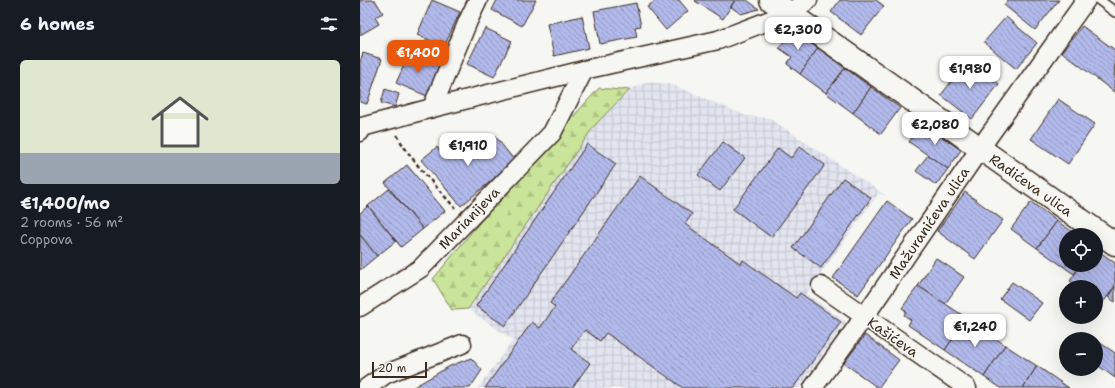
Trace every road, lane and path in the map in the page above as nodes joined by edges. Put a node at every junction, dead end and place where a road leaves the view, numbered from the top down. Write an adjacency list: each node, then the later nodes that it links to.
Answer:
1 (478, 0): 9 (street)
2 (771, 0): 7 (street, Radićeva ulica)
3 (808, 0): 7 (street)
4 (1086, 0): 12 (street, Mažuranićeva ulica)
5 (1099, 0): 6 (lane)
6 (1115, 12)
7 (789, 13): 8 (street); 12 (street, Radićeva ulica)
8 (584, 70): 9 (street); 16 (street, Marianijeva)
9 (432, 108): 10 (street)
10 (361, 128)
11 (402, 146): 13 (path)
12 (980, 148): 14 (street, Radićeva ulica); 17 (street, Mažuranićeva ulica)
13 (446, 197)
14 (1115, 244)
15 (821, 286): 17 (street, Kašićeva)
16 (360, 307)
17 (864, 317): 20 (street, Mažuranićeva ulica); 21 (street, Kašićeva)
18 (462, 344): 19 (street)
19 (366, 388)
20 (813, 388)
21 (966, 388)

